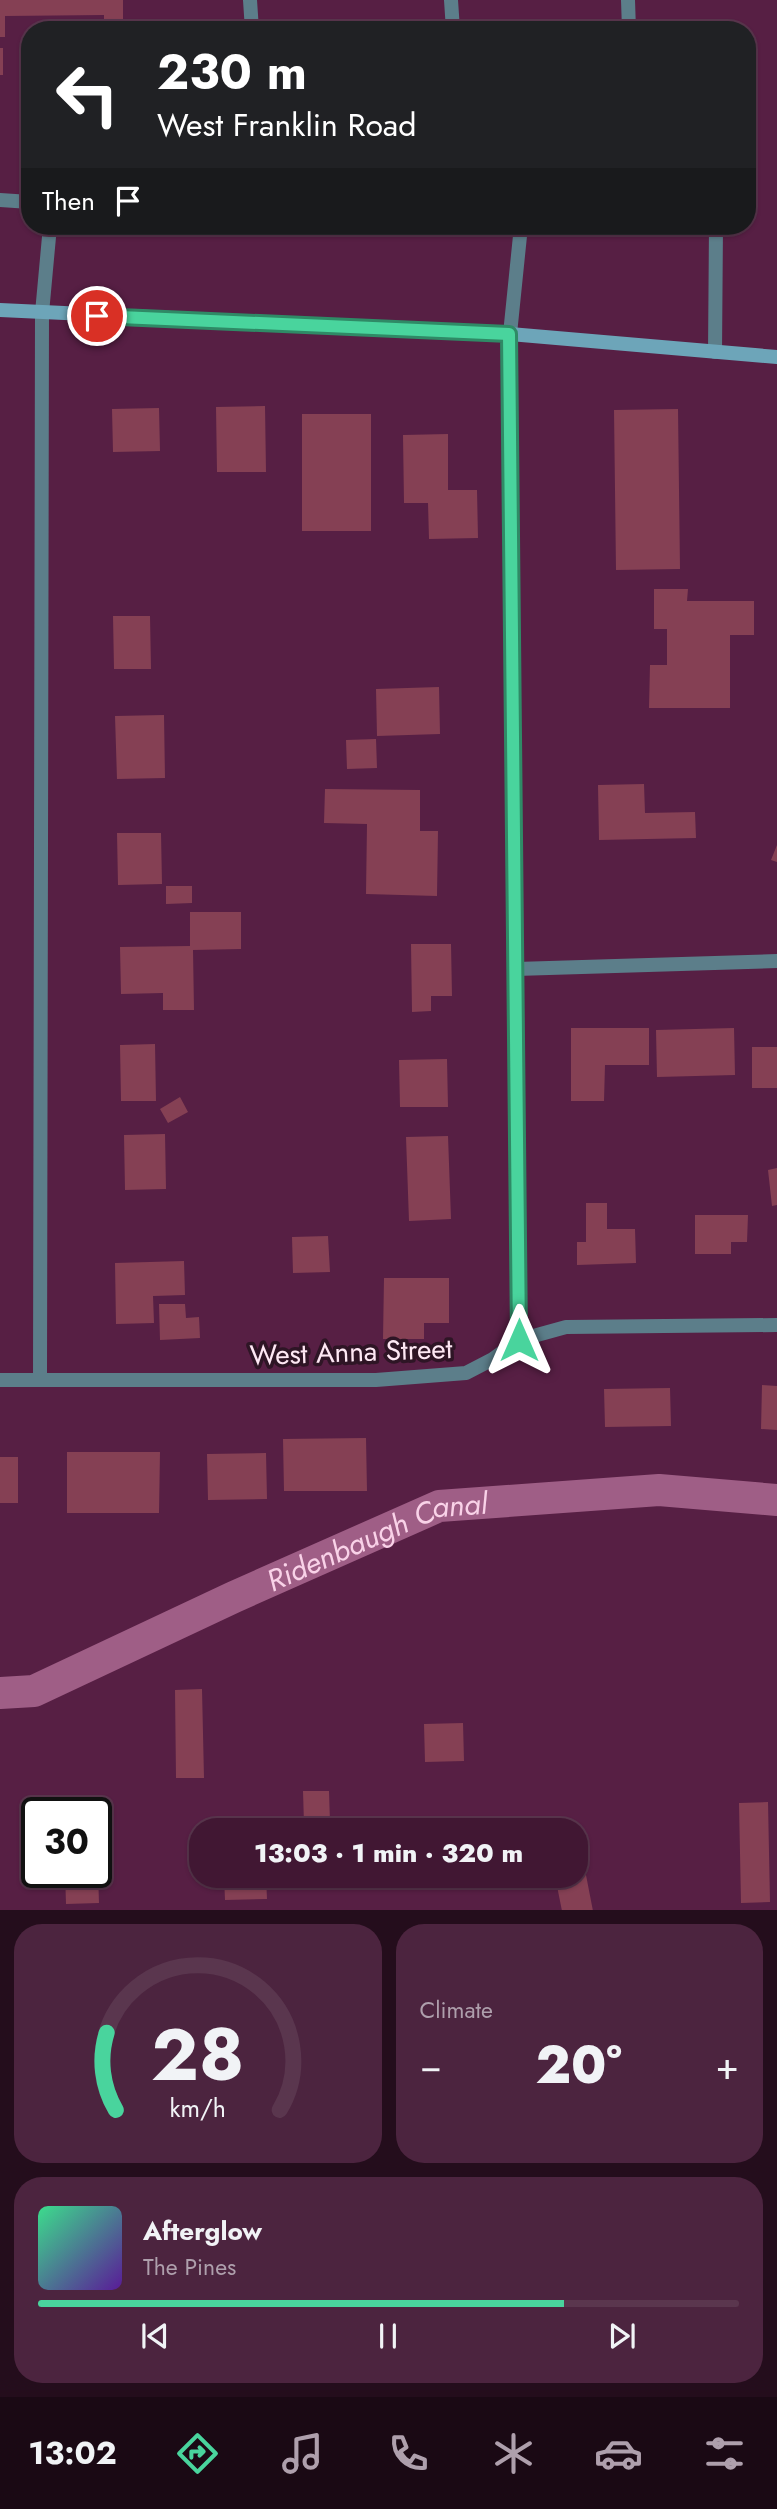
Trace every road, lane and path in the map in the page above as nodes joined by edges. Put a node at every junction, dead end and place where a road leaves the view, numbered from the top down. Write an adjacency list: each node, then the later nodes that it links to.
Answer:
1 (250, 0): 4 (street)
2 (451, 0): 5 (street)
3 (628, 0): 6 (street)
4 (251, 21)
5 (452, 21)
6 (629, 21)
7 (0, 200): 8 (street)
8 (21, 201)
9 (49, 235): 13 (street)
10 (520, 235): 14 (street)
11 (716, 235): 15 (street)
12 (0, 310): 13 (street)
13 (42, 313): 14 (street); 22 (street)
14 (509, 334): 15 (street); 18 (street)
15 (715, 352): 16 (street)
16 (777, 357)
17 (777, 961): 18 (street)
18 (516, 969): 20 (street)
19 (777, 1325): 20 (street, West Anna Street)
20 (519, 1340): 22 (street, West Anna Street)
21 (0, 1380): 22 (street, West Anna Street)
22 (40, 1380)

